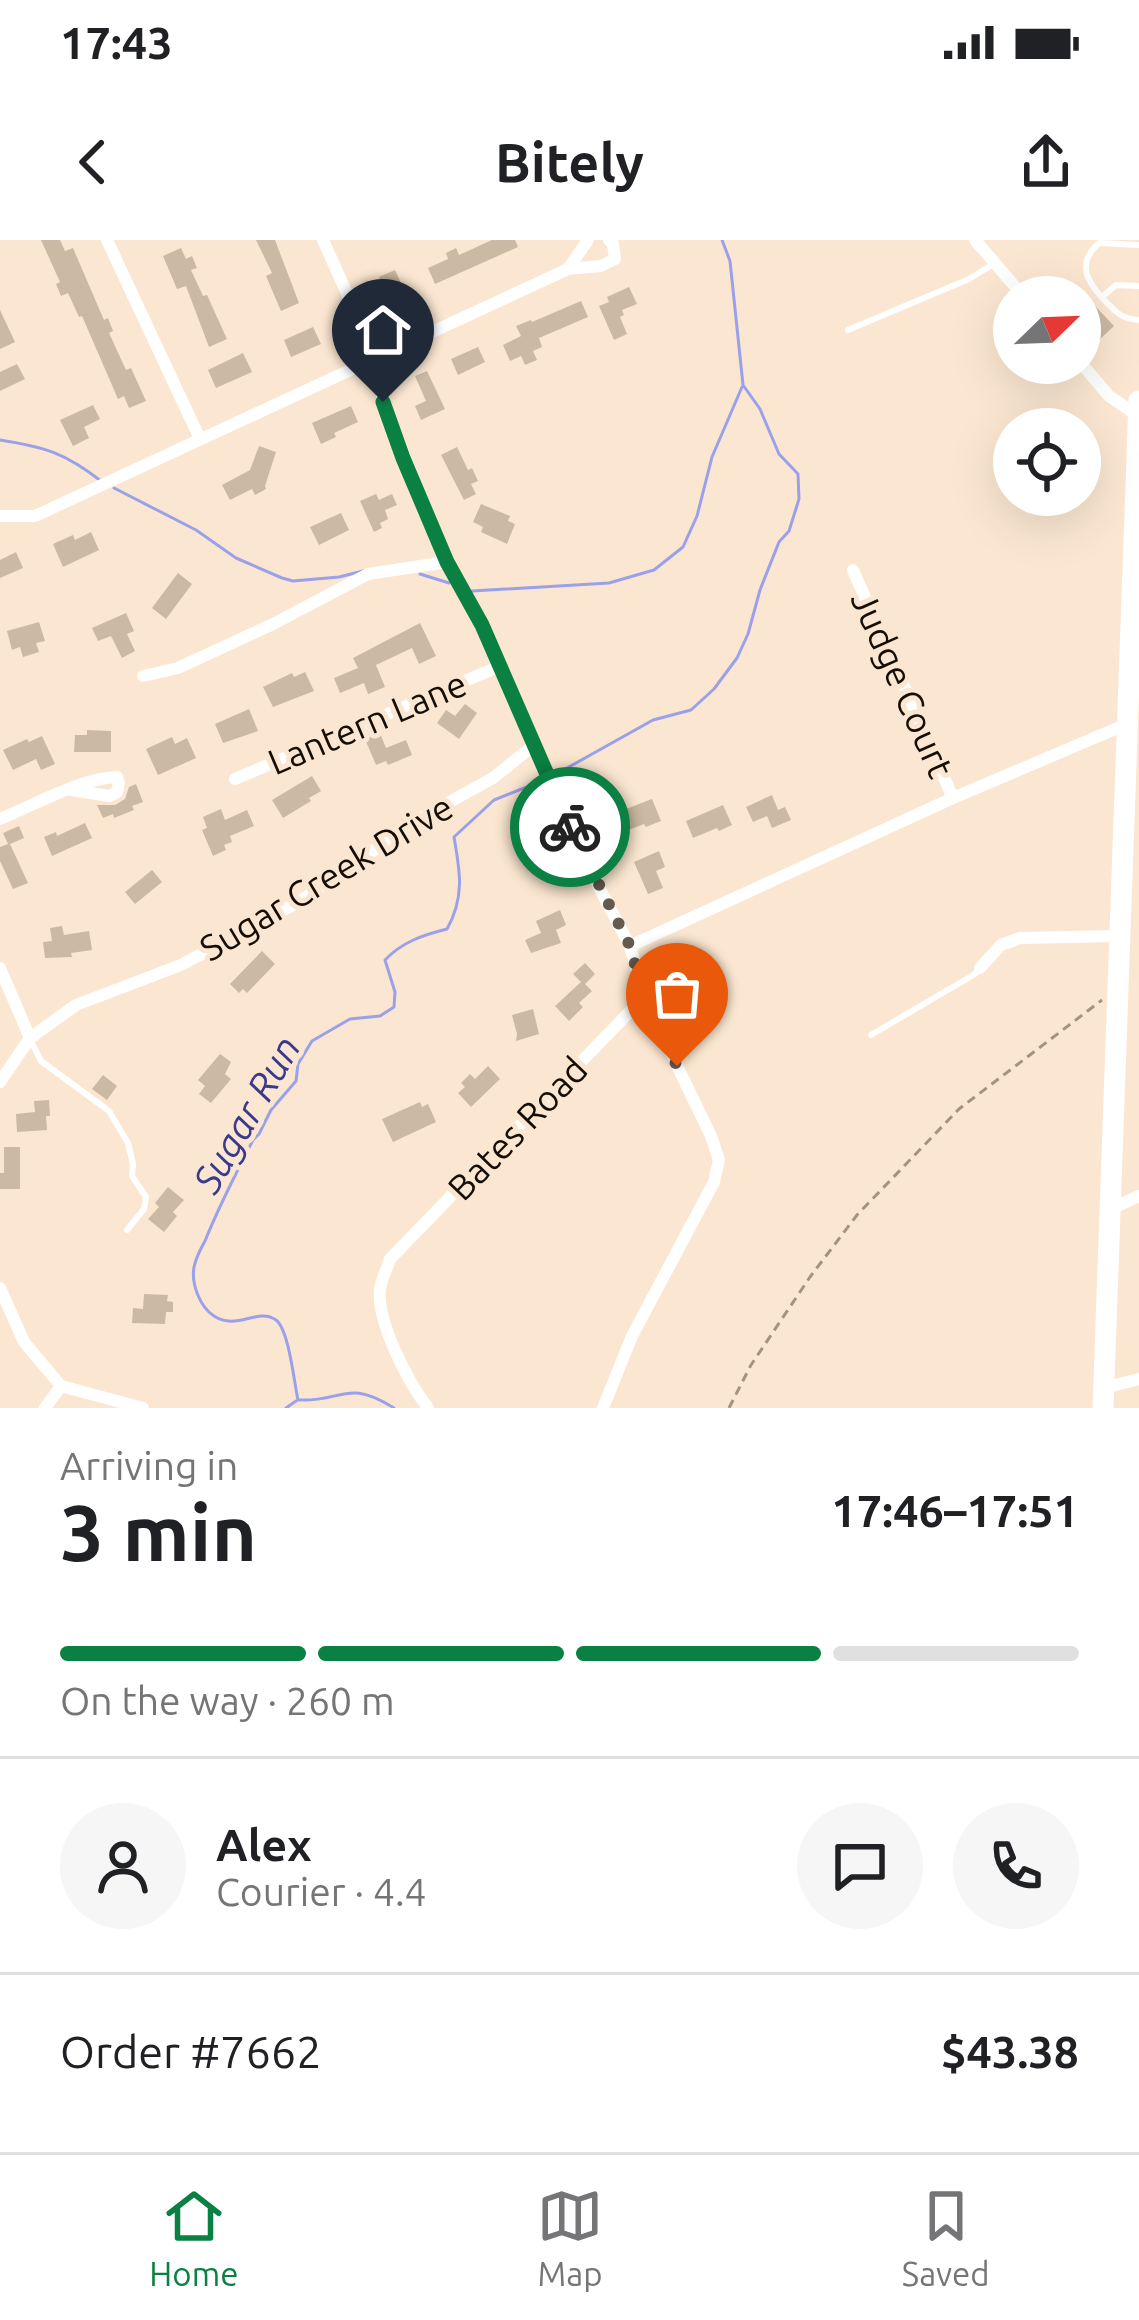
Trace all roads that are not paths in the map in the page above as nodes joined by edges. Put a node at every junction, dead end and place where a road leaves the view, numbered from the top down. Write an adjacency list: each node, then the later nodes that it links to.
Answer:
1 (107, 240): 18 (street)
2 (323, 240): 14 (street)
3 (588, 240): 8 (street)
4 (609, 240): 8 (street)
5 (975, 240): 7 (street)
6 (1139, 245): 11 (lane)
7 (995, 263): 9 (street); 13 (lane)
8 (568, 269): 14 (street)
9 (1006, 276)
10 (1139, 286): 11 (lane)
11 (1102, 297): 12 (lane)
12 (1139, 320)
13 (848, 330)
14 (376, 358): 18 (street); 20 (street)
15 (1099, 384): 17 (street)
16 (1139, 401): 17 (main road)
17 (1138, 416): 24 (main road)
18 (200, 439): 19 (street)
19 (0, 516)
20 (447, 562): 22 (street); 23 (street)
21 (853, 570): 28 (street, Judge Court)
22 (500, 666): 25 (street); 26 (street, Lantern Lane)
23 (143, 676)
24 (1126, 724): 28 (street); 30 (main road)
25 (537, 752): 31 (street); 36 (street, Sugar Creek Drive)
26 (235, 779)
27 (71, 790): 29 (street)
28 (953, 798): 31 (street)
29 (0, 819)
30 (1120, 936): 33 (street); 39 (main road)
31 (630, 946): 34 (street)
32 (0, 968): 36 (street)
33 (980, 968): 35 (lane)
34 (644, 997): 47 (street, Bates Road); 48 (street)
35 (871, 1035)
36 (30, 1038): 37 (street, Sugar Creek Drive); 40 (lane)
37 (0, 1082)
38 (1139, 1196): 39 (street)
39 (1111, 1209): 44 (main road)
40 (127, 1230)
41 (0, 1288): 43 (street)
42 (1139, 1379): 44 (street)
43 (61, 1386): 45 (street); 46 (street)
44 (1104, 1398)
45 (45, 1408)
46 (143, 1408)
47 (428, 1408)
48 (603, 1408)

